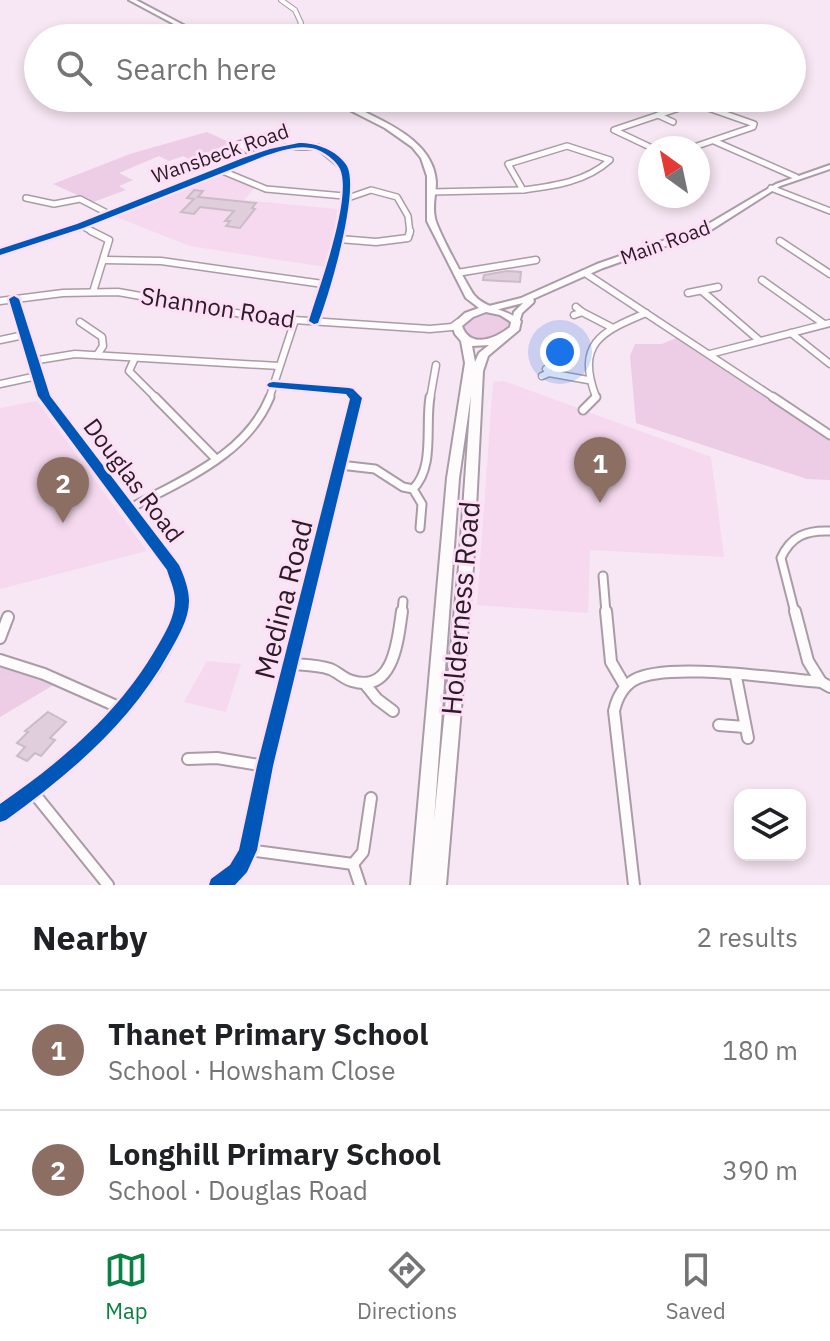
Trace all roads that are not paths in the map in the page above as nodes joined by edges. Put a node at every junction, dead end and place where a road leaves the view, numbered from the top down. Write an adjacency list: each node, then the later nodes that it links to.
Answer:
1 (132, 0): 3 (highway)
2 (281, 0): 4 (street)
3 (178, 24)
4 (300, 24)
5 (359, 112): 20 (highway)
6 (667, 112): 8 (street)
7 (724, 112): 12 (street)
8 (658, 115): 9 (street); 11 (street)
9 (675, 123)
10 (286, 132): 14 (street, Wansbeck Road)
11 (638, 141)
12 (714, 141): 13 (street); 17 (street)
13 (710, 142)
14 (256, 157): 16 (street, Wansbeck Road); 21 (street, Wansbeck Road)
15 (830, 167): 17 (main road, Main Road)
16 (220, 170): 21 (street); 24 (street, Wansbeck Road)
17 (796, 177): 18 (main road, Main Road)
18 (771, 188): 23 (street); 32 (main road, Main Road)
19 (523, 190): 19 (street); 20 (street)
20 (431, 192): 31 (highway)
21 (344, 197): 26 (street, Wansbeck Road); 26 (street)
22 (26, 198): 24 (street)
23 (830, 211)
24 (109, 214): 25 (street, Wansbeck Road)
25 (80, 225): 28 (street, Wansbeck Road); 29 (street)
26 (339, 239): 34 (street, Wansbeck Road)
27 (780, 241): 33 (street)
28 (0, 252)
29 (104, 260): 34 (street); 38 (street)
30 (543, 264): 31 (street)
31 (457, 273): 41 (highway)
32 (585, 273): 39 (main road, Main Road); 46 (street)
33 (830, 274)
34 (323, 284): 49 (street, Wansbeck Road)
35 (764, 284): 52 (street)
36 (718, 287): 37 (street)
37 (702, 291): 40 (street); 60 (street)
38 (93, 292): 42 (street, Shannon Road); 47 (street, Shannon Road)
39 (541, 292): 44 (main road, Main Road); 50 (main road, Main Road)
40 (688, 293)
41 (471, 298): 44 (highway); 48 (highway)
42 (14, 299): 43 (street, Shannon Road); 56 (street, Douglas Road)
43 (0, 301)
44 (488, 309): 48 (highway); 50 (highway)
45 (577, 312): 53 (street)
46 (646, 313): 53 (street); 61 (street)
47 (295, 320): 49 (street, Shannon Road); 66 (street)
48 (462, 320): 54 (street, Shannon Road); 57 (highway, Holderness Road)
49 (314, 321): 54 (street, Shannon Road)
50 (516, 321): 59 (highway, Holderness Road)
51 (80, 322): 62 (street)
52 (827, 324): 55 (street)
53 (611, 327): 70 (street)
54 (437, 329): 57 (street, Shannon Road)
55 (791, 333): 60 (street); 65 (street)
56 (24, 335): 58 (street); 64 (street, Douglas Road)
57 (466, 339): 59 (highway); 104 (highway, Holderness Road)
58 (0, 340)
59 (501, 340): 105 (highway, Holderness Road)
60 (760, 341): 61 (street)
61 (710, 354): 74 (street)
62 (97, 355): 63 (street); 64 (street)
63 (135, 358): 66 (street); 75 (street)
64 (32, 361): 69 (street, Douglas Road)
65 (830, 364)
66 (279, 366): 72 (street)
67 (437, 370): 77 (street)
68 (546, 372): 70 (street)
69 (37, 376): 71 (street); 78 (street, Douglas Road)
70 (588, 380): 73 (street)
71 (0, 384)
72 (273, 385): 75 (street); 76 (street, Medina Road)
73 (583, 410)
74 (830, 435)
75 (215, 458): 78 (street)
76 (340, 465): 77 (street); 86 (street, Medina Road)
77 (413, 489): 79 (street)
78 (129, 509): 91 (street, Douglas Road)
79 (420, 528)
80 (830, 531): 89 (street)
81 (603, 576): 90 (street)
82 (405, 606): 88 (street)
83 (8, 617): 84 (street)
84 (0, 638)
85 (0, 660): 91 (street)
86 (292, 664): 88 (street); 95 (street, Medina Road)
87 (736, 677): 89 (street); 90 (street); 93 (street)
88 (365, 684): 92 (street)
89 (826, 684)
90 (625, 686): 106 (street)
91 (123, 709): 96 (street, Douglas Road)
92 (393, 711)
93 (719, 725)
94 (188, 759): 95 (street)
95 (265, 766): 99 (street, Medina Road)
96 (33, 792): 98 (street, Douglas Road); 101 (street)
97 (371, 798): 100 (street)
98 (0, 814)
99 (248, 850): 100 (street); 102 (street, Medina Road)
100 (353, 864): 103 (street)
101 (108, 885)
102 (218, 885)
103 (360, 885)
104 (420, 885)
105 (437, 885)
106 (634, 885)

